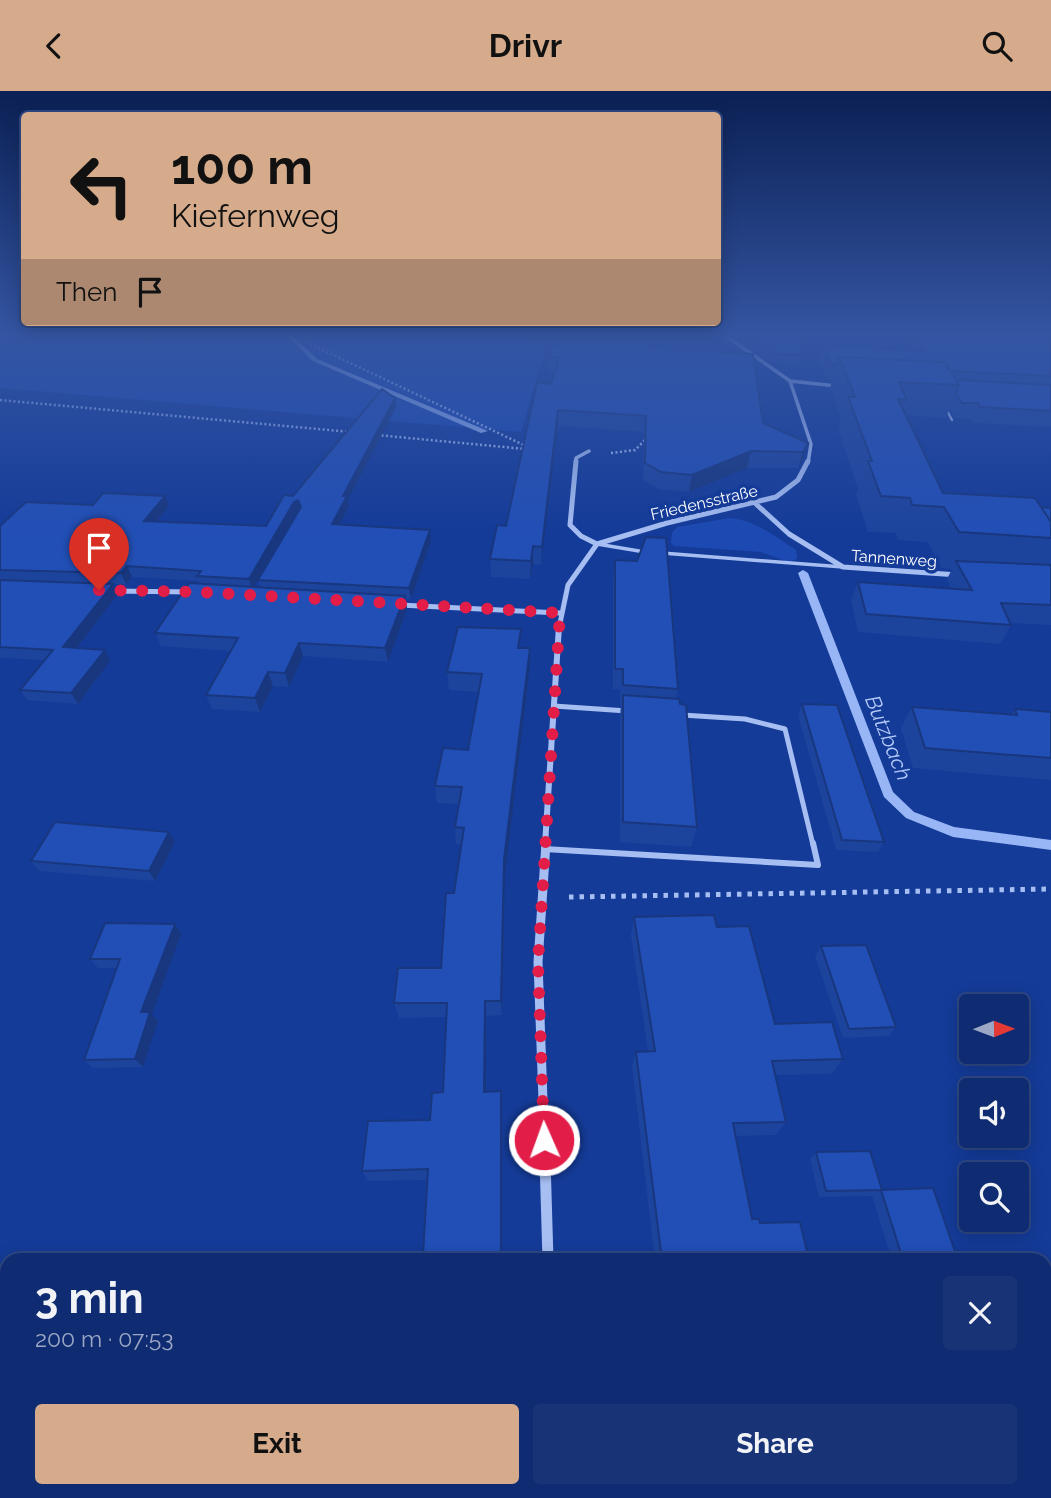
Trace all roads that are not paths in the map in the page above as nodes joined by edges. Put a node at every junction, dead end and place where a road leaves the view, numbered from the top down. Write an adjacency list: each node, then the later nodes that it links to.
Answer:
1 (941, 401): 3 (lane)
2 (797, 402): 5 (street, Friedensstraße)
3 (952, 420)
4 (589, 451): 6 (street)
5 (756, 504): 6 (street, Friedensstraße); 7 (street, Tannenweg)
6 (597, 544): 7 (lane); 12 (street)
7 (843, 568): 8 (street, Tannenweg)
8 (966, 576)
9 (96, 590): 10 (street)
10 (200, 592)
11 (389, 604): 12 (street)
12 (560, 613): 13 (street)
13 (554, 706): 14 (lane); 16 (street)
14 (636, 712)
15 (677, 714): 16 (lane)
16 (544, 849): 17 (street)
17 (548, 1253)

